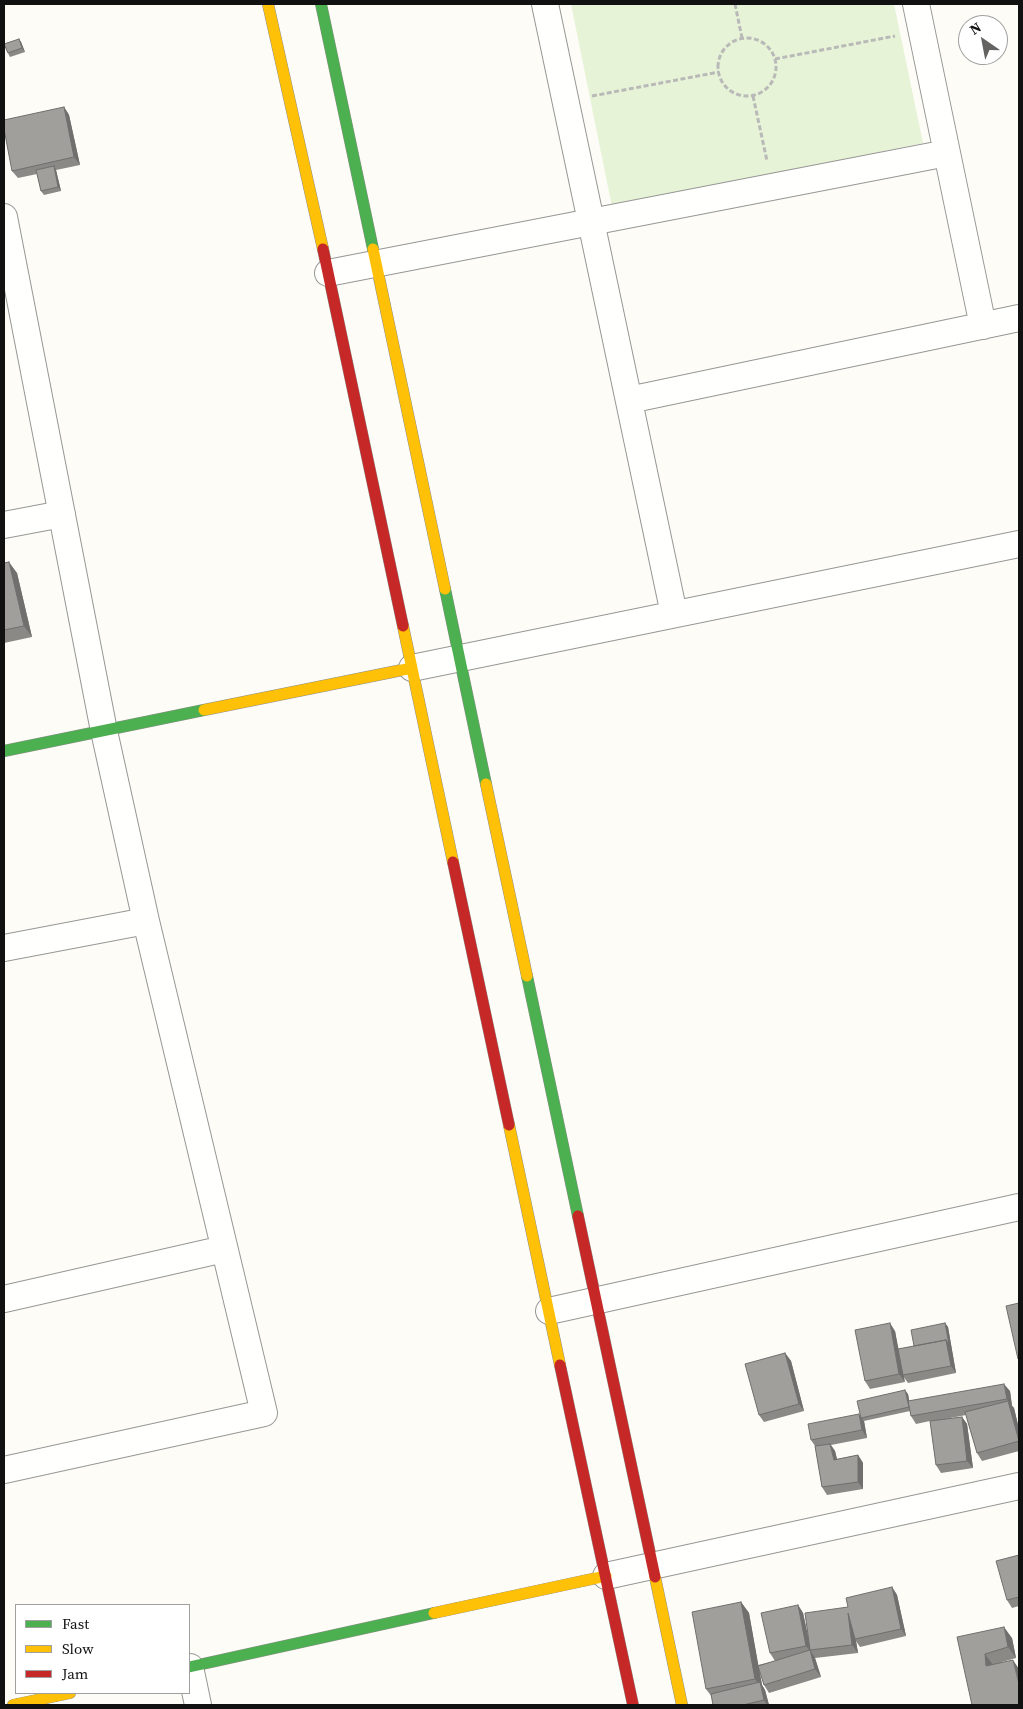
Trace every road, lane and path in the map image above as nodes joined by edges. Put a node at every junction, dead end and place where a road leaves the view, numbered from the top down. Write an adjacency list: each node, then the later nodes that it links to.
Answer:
1 (268, 4): 17 (street)
2 (321, 4): 16 (street)
3 (545, 4): 11 (street)
4 (735, 4): 7 (path)
5 (916, 4): 6 (street)
6 (921, 30): 8 (path); 12 (street)
7 (742, 38): 8 (path); 9 (path)
8 (776, 60): 10 (path)
9 (719, 72): 10 (path); 11 (path)
10 (753, 96): 13 (path)
11 (566, 101): 15 (street)
12 (947, 153): 13 (street); 19 (street)
13 (772, 187): 15 (street)
14 (4, 217): 21 (street)
15 (592, 222): 16 (street); 20 (street)
16 (376, 264): 17 (street); 25 (street)
17 (328, 273): 26 (street)
18 (1019, 318): 19 (street)
19 (983, 326): 20 (street)
20 (629, 400): 24 (street)
21 (62, 514): 22 (street); 27 (street)
22 (4, 525)
23 (1019, 544): 24 (street)
24 (674, 614): 25 (street)
25 (460, 658): 26 (street); 34 (street)
26 (412, 668): 27 (street); 35 (street)
27 (104, 731): 28 (street); 29 (street)
28 (4, 751)
29 (146, 921): 30 (street); 32 (street)
30 (4, 948)
31 (1019, 1207): 34 (street)
32 (224, 1249): 33 (street); 36 (street)
33 (4, 1299)
34 (596, 1300): 35 (street); 38 (street)
35 (549, 1311): 39 (street)
36 (4, 1470)
37 (1019, 1486): 38 (street)
38 (653, 1566): 39 (street); 46 (street)
39 (606, 1576): 40 (street); 45 (street)
40 (190, 1667)
41 (190, 1671): 44 (street)
42 (65, 1694): 43 (street)
43 (13, 1705)
44 (198, 1705)
45 (633, 1705)
46 (682, 1705)

